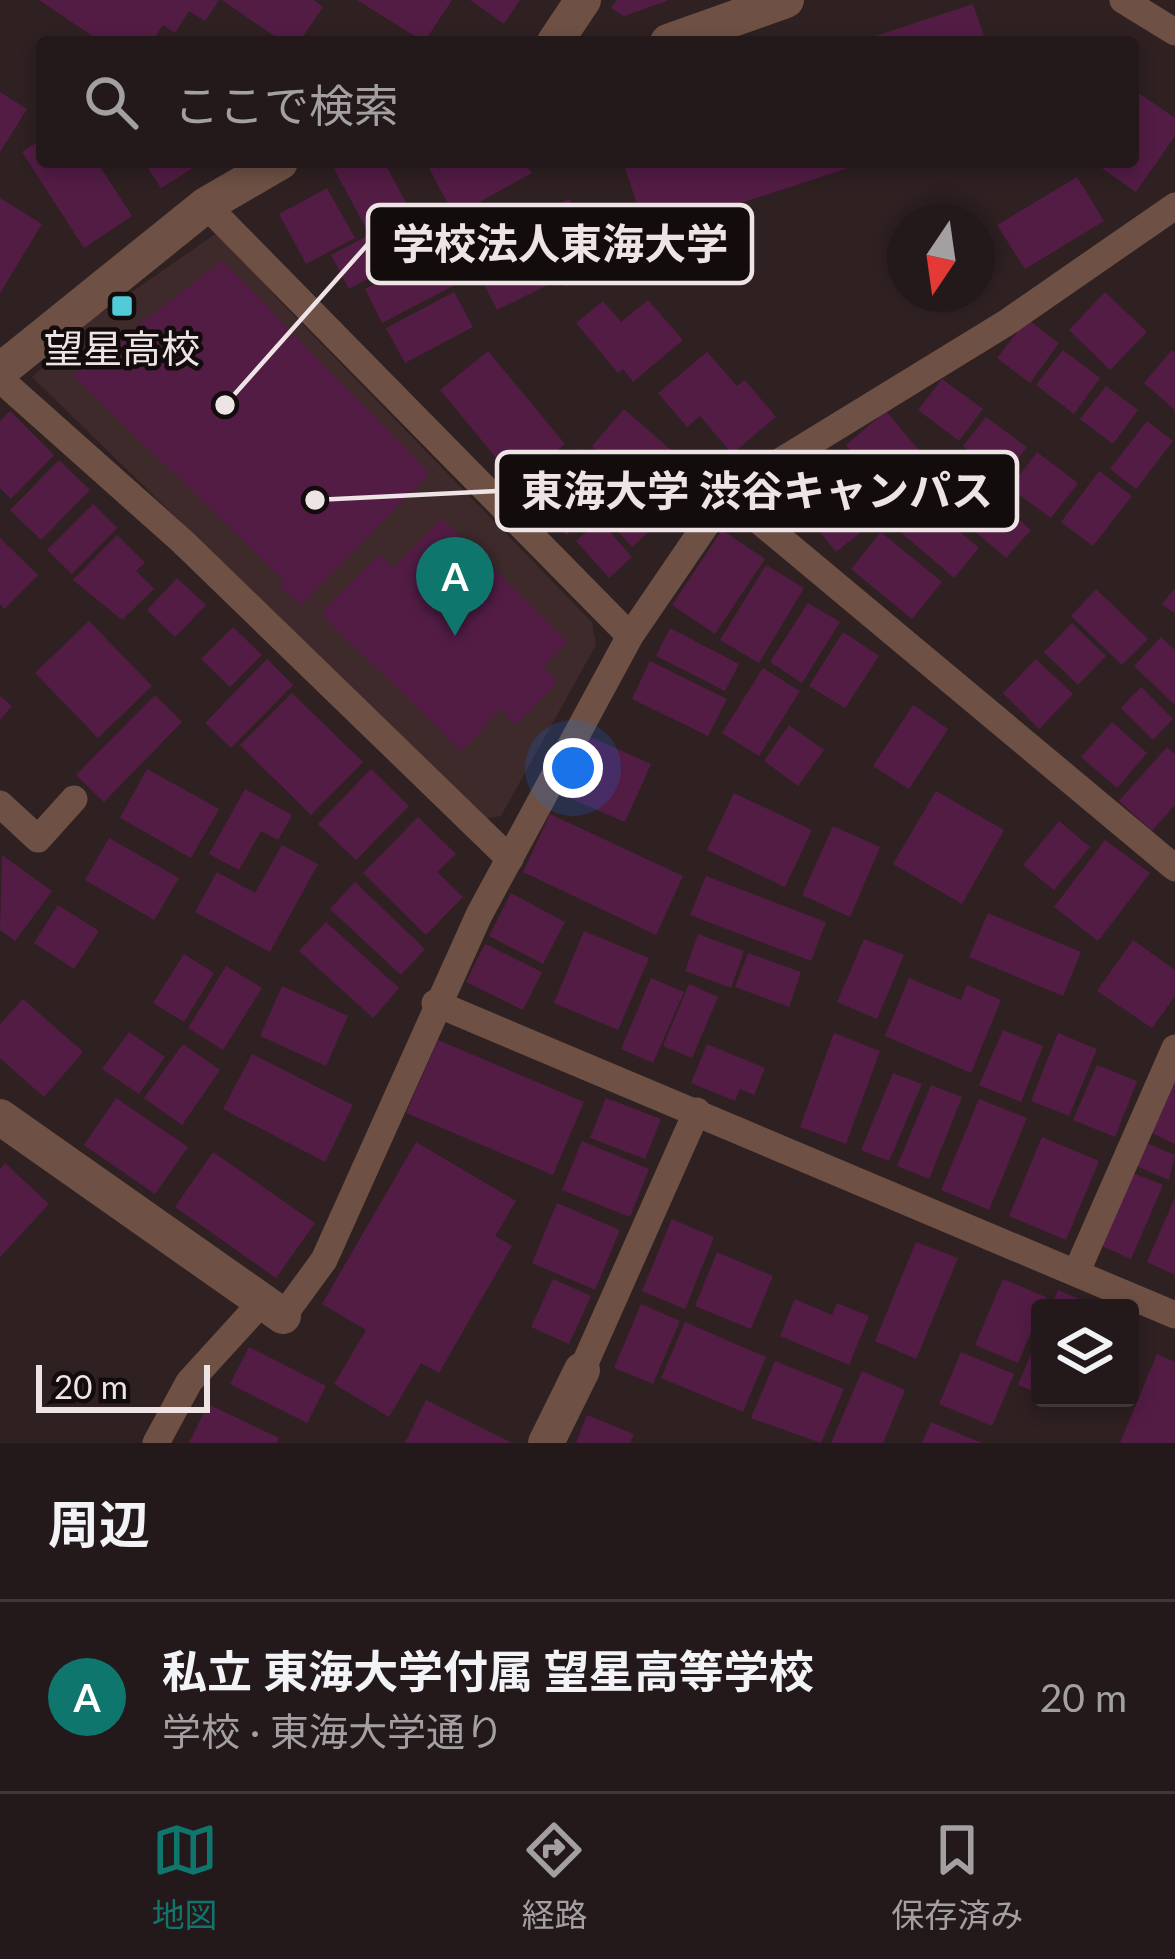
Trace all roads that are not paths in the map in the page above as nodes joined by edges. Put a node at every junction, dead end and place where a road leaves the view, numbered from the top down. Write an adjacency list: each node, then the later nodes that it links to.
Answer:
1 (583, 0): 5 (street)
2 (786, 0): 6 (street)
3 (1123, 0): 4 (lane)
4 (1175, 32)
5 (559, 36)
6 (685, 36)
7 (270, 168): 8 (street)
8 (206, 205): 10 (street); 12 (lane)
9 (1175, 206): 11 (lane)
10 (0, 375): 15 (lane)
11 (727, 494): 12 (lane); 16 (lane)
12 (631, 636): 15 (lane)
13 (74, 799): 14 (lane)
14 (0, 805)
15 (510, 859): 17 (lane)
16 (1175, 868)
17 (435, 1003): 19 (lane); 22 (lane)
18 (1174, 1052): 21 (lane)
19 (697, 1111): 21 (lane); 24 (lane)
20 (0, 1117): 22 (street)
21 (1077, 1271): 23 (lane)
22 (272, 1310): 25 (lane)
23 (1175, 1315)
24 (583, 1370): 26 (street)
25 (156, 1443)
26 (546, 1443)

